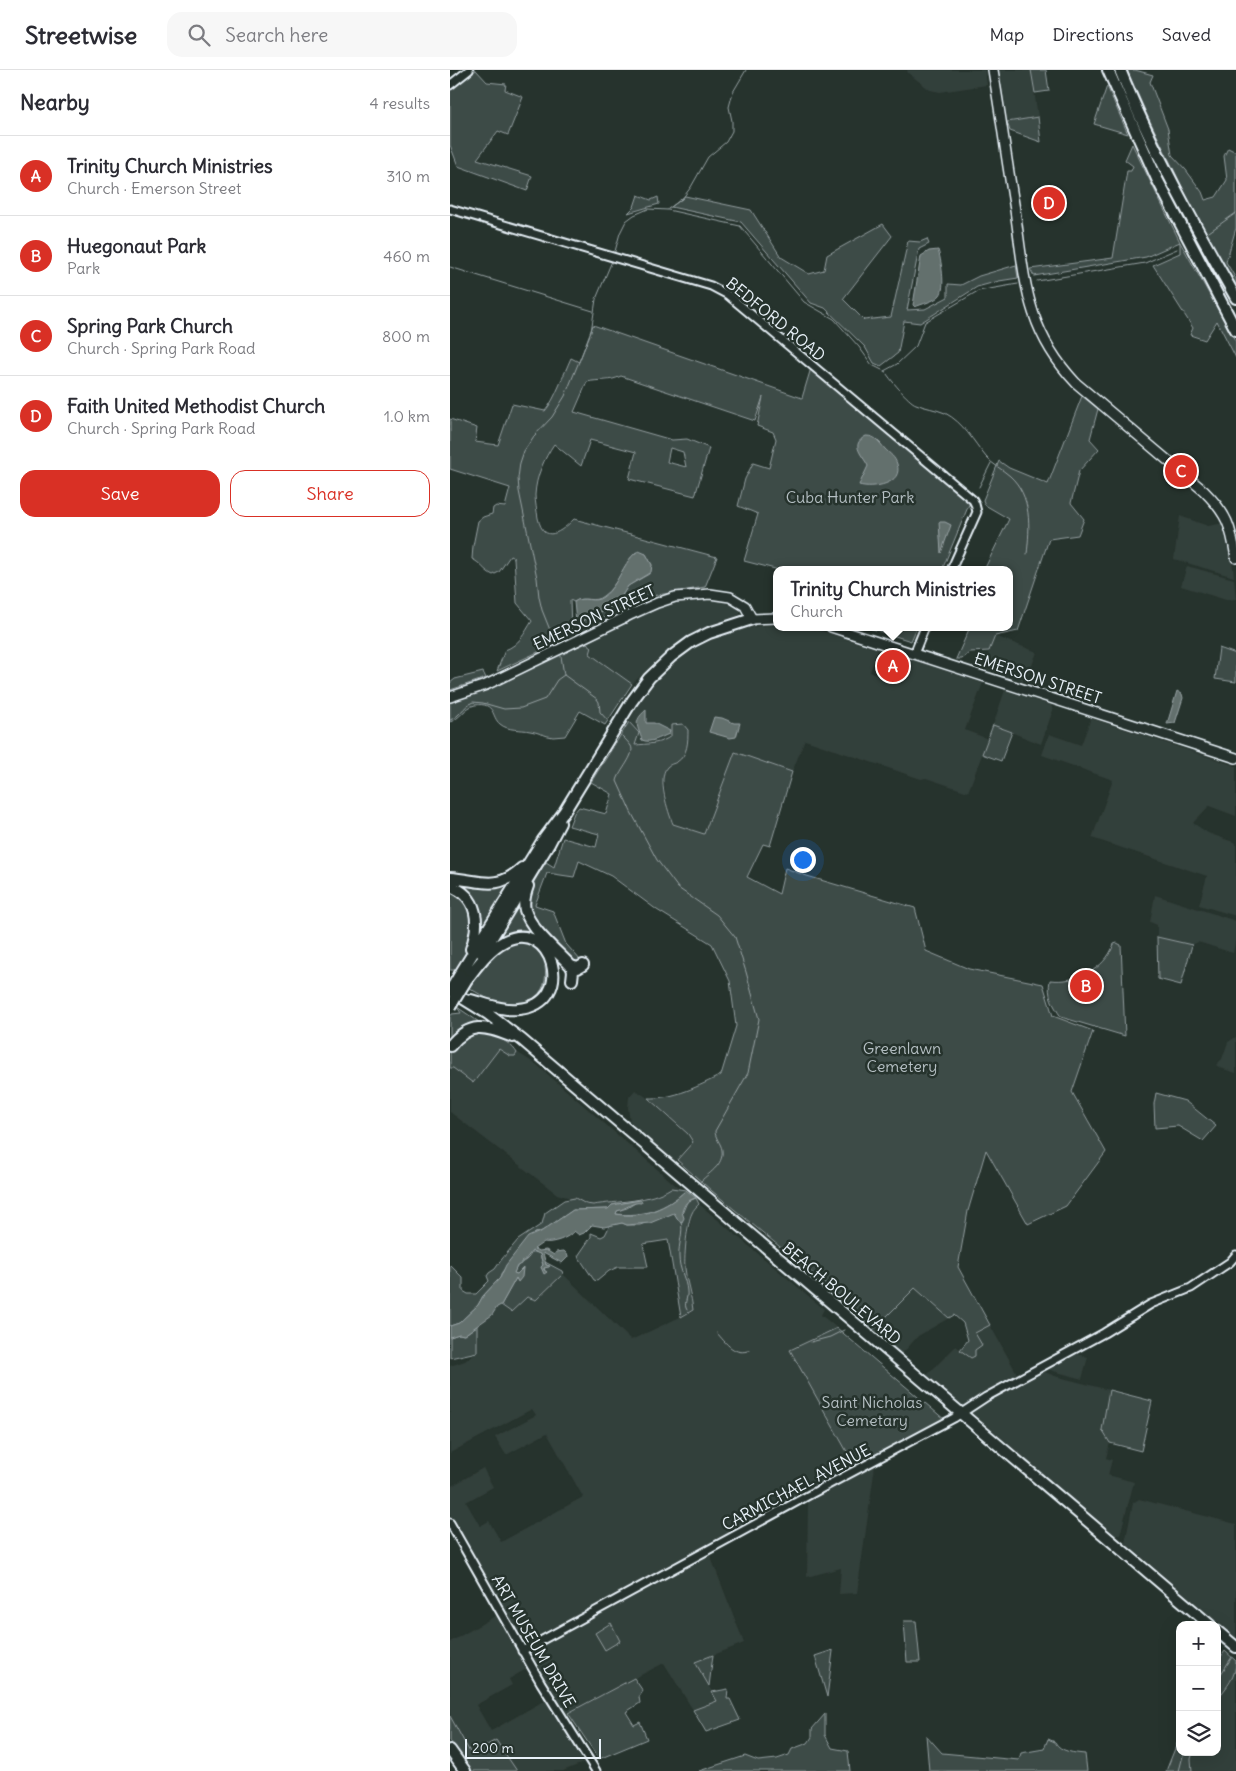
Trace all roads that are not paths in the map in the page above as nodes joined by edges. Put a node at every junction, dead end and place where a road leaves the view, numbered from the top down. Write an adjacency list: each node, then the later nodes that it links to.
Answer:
1 (468, 70): 5 (street)
2 (993, 70): 9 (main road)
3 (1109, 72): 8 (highway)
4 (1121, 74): 7 (highway)
5 (450, 85)
6 (450, 209): 10 (street, BEDFORD ROAD)
7 (1236, 298)
8 (1236, 330)
9 (1236, 558)
10 (953, 566)
11 (773, 618): 12 (main road)
12 (752, 619): 16 (main road, EMERSON STREET); 18 (highway)
13 (844, 631): 15 (main road, EMERSON STREET)
14 (923, 631): 15 (street)
15 (914, 654): 17 (main road, EMERSON STREET)
16 (450, 697)
17 (1236, 758)
18 (564, 812): 19 (highway); 20 (highway)
19 (533, 856): 21 (highway); 25 (highway)
20 (533, 871): 24 (highway); 25 (highway)
21 (450, 878)
22 (450, 886): 25 (highway)
23 (584, 965): 24 (highway)
24 (571, 966): 26 (highway)
25 (464, 977): 27 (highway, bridge); 28 (highway); 29 (highway, bridge)
26 (572, 980)
27 (450, 991): 28 (highway, BEACH BOULEVARD)
28 (460, 996): 30 (highway, BEACH BOULEVARD)
29 (450, 1007)
30 (522, 1040): 31 (highway); 33 (highway, BEACH BOULEVARD)
31 (450, 1046)
32 (1236, 1255): 33 (street, CARMICHAEL AVENUE)
33 (962, 1414): 35 (highway, BEACH BOULEVARD); 38 (street, CARMICHAEL AVENUE)
34 (450, 1523): 38 (street, ART MUSEUM DRIVE)
35 (1205, 1621)
36 (1221, 1634): 37 (highway)
37 (1236, 1647)
38 (522, 1651): 43 (street, ART MUSEUM DRIVE)
39 (450, 1750): 42 (highway)
40 (450, 1757): 41 (highway)
41 (459, 1771)
42 (465, 1771)
43 (596, 1771)

